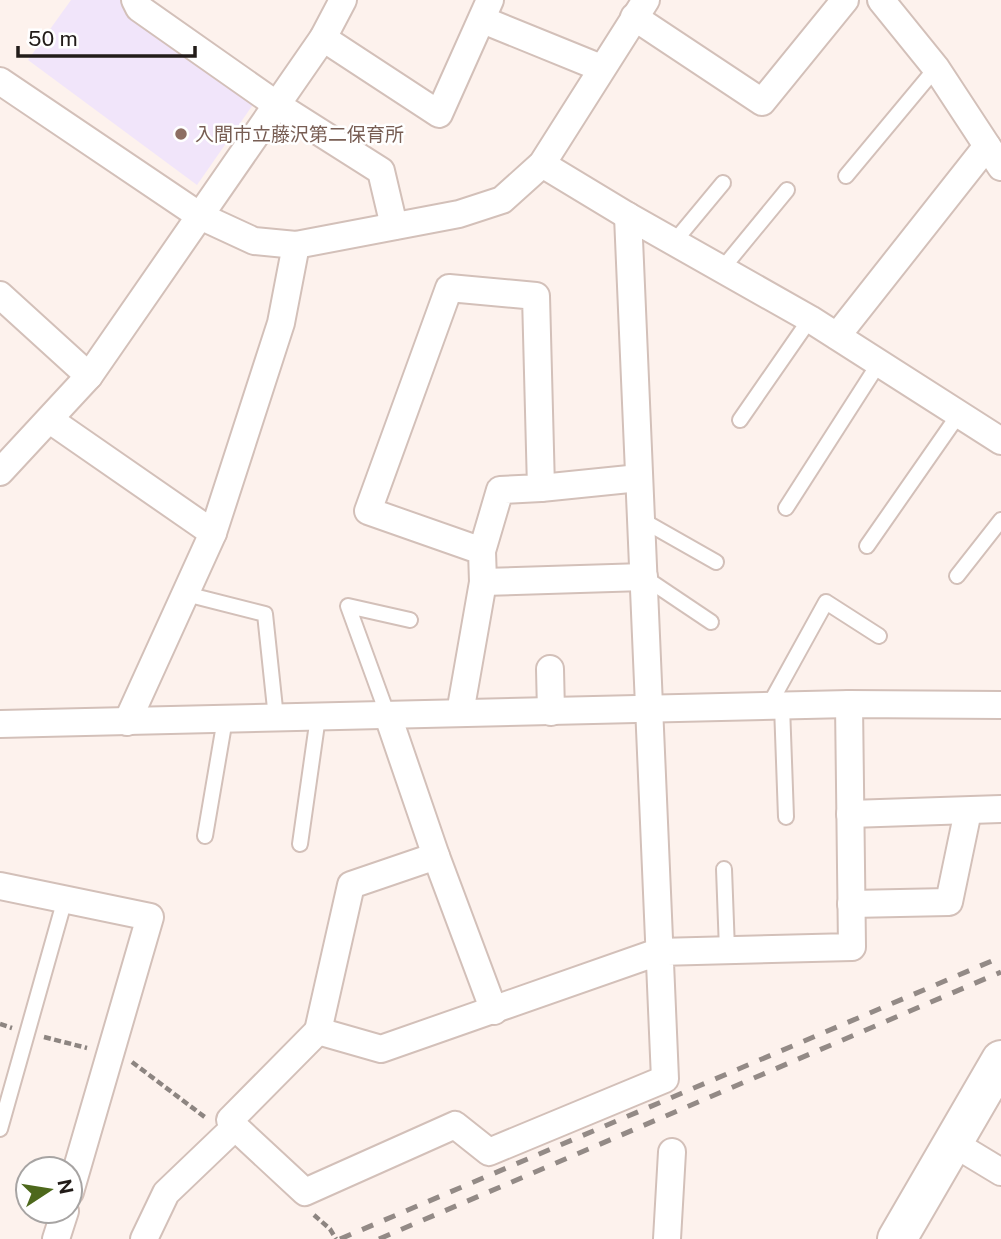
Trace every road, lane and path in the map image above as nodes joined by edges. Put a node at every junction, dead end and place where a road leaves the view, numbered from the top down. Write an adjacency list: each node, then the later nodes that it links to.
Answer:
1 (135, 0): 11 (street)
2 (343, 0): 7 (street)
3 (845, 0): 5 (street)
4 (881, 0): 9 (street)
5 (640, 8): 8 (street)
6 (486, 10): 7 (street); 8 (street)
7 (323, 37): 11 (street)
8 (601, 68): 13 (street)
9 (936, 68): 12 (street); 14 (lane)
10 (0, 81): 17 (street)
11 (277, 105): 17 (street); 19 (street)
12 (994, 156): 25 (street)
13 (542, 164): 18 (street); 19 (street)
14 (846, 176)
15 (723, 184): 20 (lane)
16 (787, 190): 22 (lane)
17 (201, 216): 21 (street); 27 (street)
18 (628, 216): 20 (street); 33 (street)
19 (394, 226): 21 (street)
20 (674, 242): 22 (street)
21 (296, 245): 38 (street)
22 (722, 269): 24 (street)
23 (0, 295): 27 (street)
24 (810, 319): 25 (street); 30 (lane)
25 (837, 336): 26 (street)
26 (879, 363): 28 (street); 35 (lane)
27 (89, 376): 29 (street)
28 (959, 414): 31 (street); 39 (lane)
29 (50, 420): 32 (street); 38 (street)
30 (740, 420)
31 (1001, 441)
32 (0, 472)
33 (639, 478): 34 (street); 36 (street)
34 (541, 488): 40 (street); 40 (street)
35 (786, 508)
36 (642, 520): 41 (lane); 43 (street)
37 (1001, 520): 42 (lane)
38 (213, 533): 45 (street)
39 (867, 546)
40 (482, 551): 44 (street)
41 (716, 562)
42 (957, 576)
43 (644, 577): 44 (street); 47 (lane); 53 (street)
44 (483, 582): 55 (street)
45 (186, 594): 58 (lane); 60 (street)
46 (410, 620): 56 (lane)
47 (711, 622)
48 (879, 636): 52 (lane)
49 (550, 669): 54 (street)
50 (849, 704): 51 (street); 52 (street); 64 (street)
51 (1001, 705)
52 (775, 706): 53 (street); 65 (lane)
53 (650, 710): 54 (street); 74 (street)
54 (551, 712): 55 (street)
55 (460, 713): 56 (street)
56 (388, 716): 57 (street); 68 (street)
57 (318, 717): 58 (street); 67 (lane)
58 (276, 718): 59 (street)
59 (225, 719): 60 (street); 66 (lane)
60 (127, 722): 61 (street)
61 (0, 724)
62 (1001, 809): 63 (street)
63 (968, 811): 64 (street); 72 (street)
64 (850, 814): 72 (street)
65 (786, 817)
66 (205, 836)
67 (300, 844)
68 (436, 856): 75 (street); 77 (street)
69 (724, 869): 73 (lane)
70 (0, 886): 71 (street)
71 (65, 899): 78 (lane); 79 (street)
72 (850, 904): 73 (street)
73 (727, 950): 74 (street)
74 (658, 952): 75 (street); 82 (street)
75 (494, 1011): 77 (street)
76 (0, 1024): 78 (path)
77 (318, 1031): 82 (street)
78 (27, 1032): 79 (path); 81 (lane)
79 (110, 1055): 82 (path); 85 (street)
80 (999, 1068): 83 (street)
81 (0, 1129)
82 (230, 1133): 88 (street)
83 (953, 1143): 86 (street); 91 (street)
84 (672, 1152): 90 (street)
85 (81, 1155)
86 (1001, 1172)
87 (309, 1211): 89 (path)
88 (144, 1239)
89 (336, 1239)
90 (667, 1239)
91 (897, 1239)

